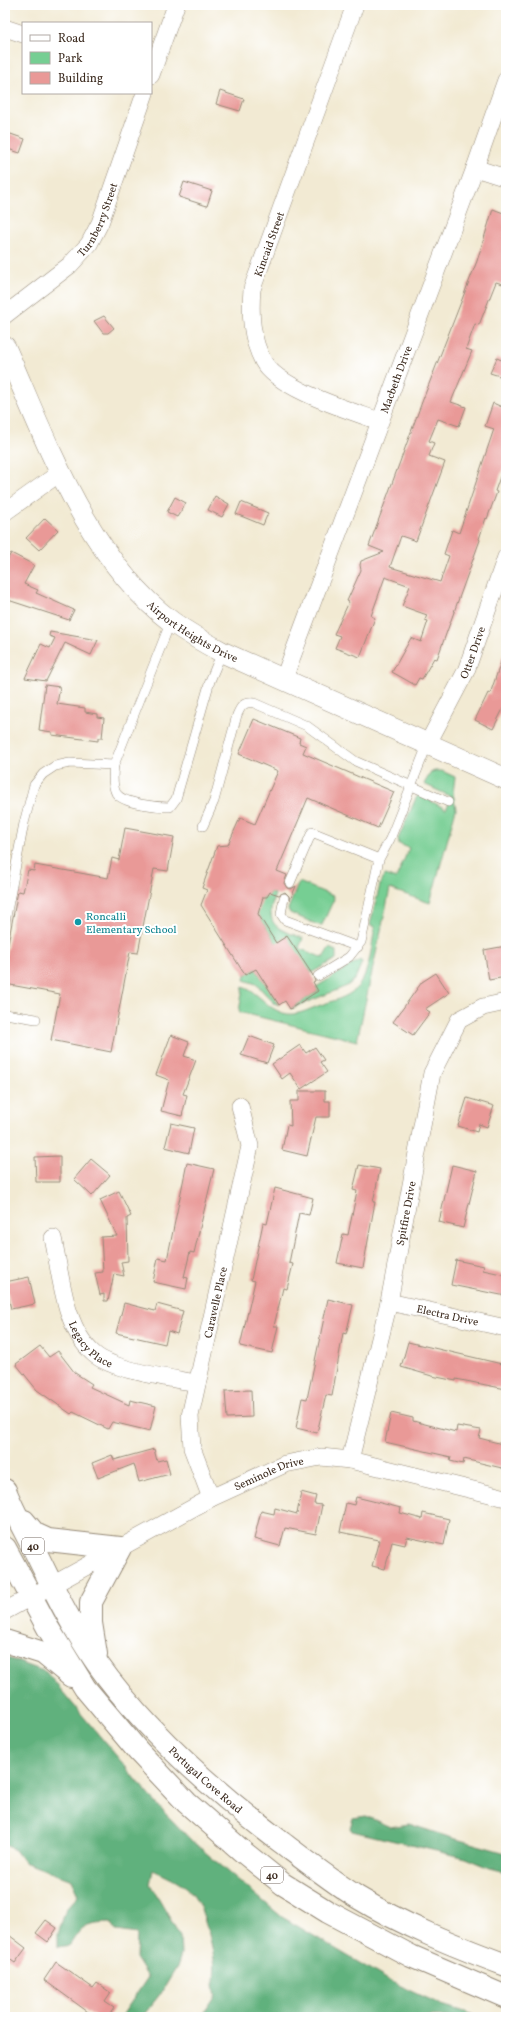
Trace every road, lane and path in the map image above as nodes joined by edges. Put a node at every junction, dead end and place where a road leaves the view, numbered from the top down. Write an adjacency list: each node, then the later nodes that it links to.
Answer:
1 (176, 5): 5 (street)
2 (355, 5): 12 (street, Kincaid Street)
3 (5, 28): 4 (street)
4 (22, 34)
5 (152, 71)
6 (506, 80): 8 (street, Macbeth Drive)
7 (144, 94): 10 (street, Turnberry Street)
8 (475, 168): 9 (street); 12 (street, Macbeth Drive)
9 (506, 178)
10 (5, 315)
11 (5, 347): 13 (street, Airport Heights Drive)
12 (379, 421): 18 (street, Macbeth Drive)
13 (61, 472): 14 (street); 16 (street, Airport Heights Drive)
14 (5, 512)
15 (506, 557): 19 (street, Otter Drive)
16 (172, 621): 17 (street, Airport Heights Drive); 20 (lane)
17 (222, 652): 18 (street, Airport Heights Drive); 20 (lane)
18 (284, 678): 19 (street, Airport Heights Drive)
19 (428, 743): 21 (street, Airport Heights Drive); 22 (lane)
20 (114, 764): 28 (lane)
21 (506, 779)
22 (411, 785): 23 (lane); 24 (lane); 25 (lane)
23 (448, 802)
24 (203, 826)
25 (380, 859): 26 (lane); 29 (lane)
26 (290, 883)
27 (284, 898): 29 (lane)
28 (5, 922)
29 (358, 947): 30 (lane)
30 (318, 976)
31 (506, 1002): 36 (street, Spitfire Drive)
32 (5, 1014): 33 (lane)
33 (36, 1020)
34 (240, 1106): 38 (street, Caravelle Place)
35 (53, 1238): 38 (street, Legacy Place)
36 (389, 1302): 37 (street, Electra Drive); 39 (street, Spitfire Drive)
37 (506, 1328)
38 (197, 1383): 40 (street, Caravelle Place)
39 (350, 1460): 40 (street, Seminole Drive); 41 (street, Seminole Drive)
40 (211, 1498): 44 (street, Seminole Drive)
41 (506, 1498)
42 (9, 1499): 44 (main road); 45 (main road, Portugal Cove Road / 40)
43 (5, 1548): 46 (main road, 40)
44 (120, 1548): 45 (street, Seminole Drive); 49 (main road)
45 (52, 1585): 46 (street, Seminole Drive); 49 (main road, Portugal Cove Road / 40)
46 (30, 1596): 47 (street, Seminole Drive); 50 (main road, 40)
47 (5, 1611)
48 (5, 1641): 50 (main road)
49 (98, 1664): 51 (main road, Portugal Cove Road / 40)
50 (86, 1688): 52 (main road, 40)
51 (506, 1965)
52 (506, 1997)

